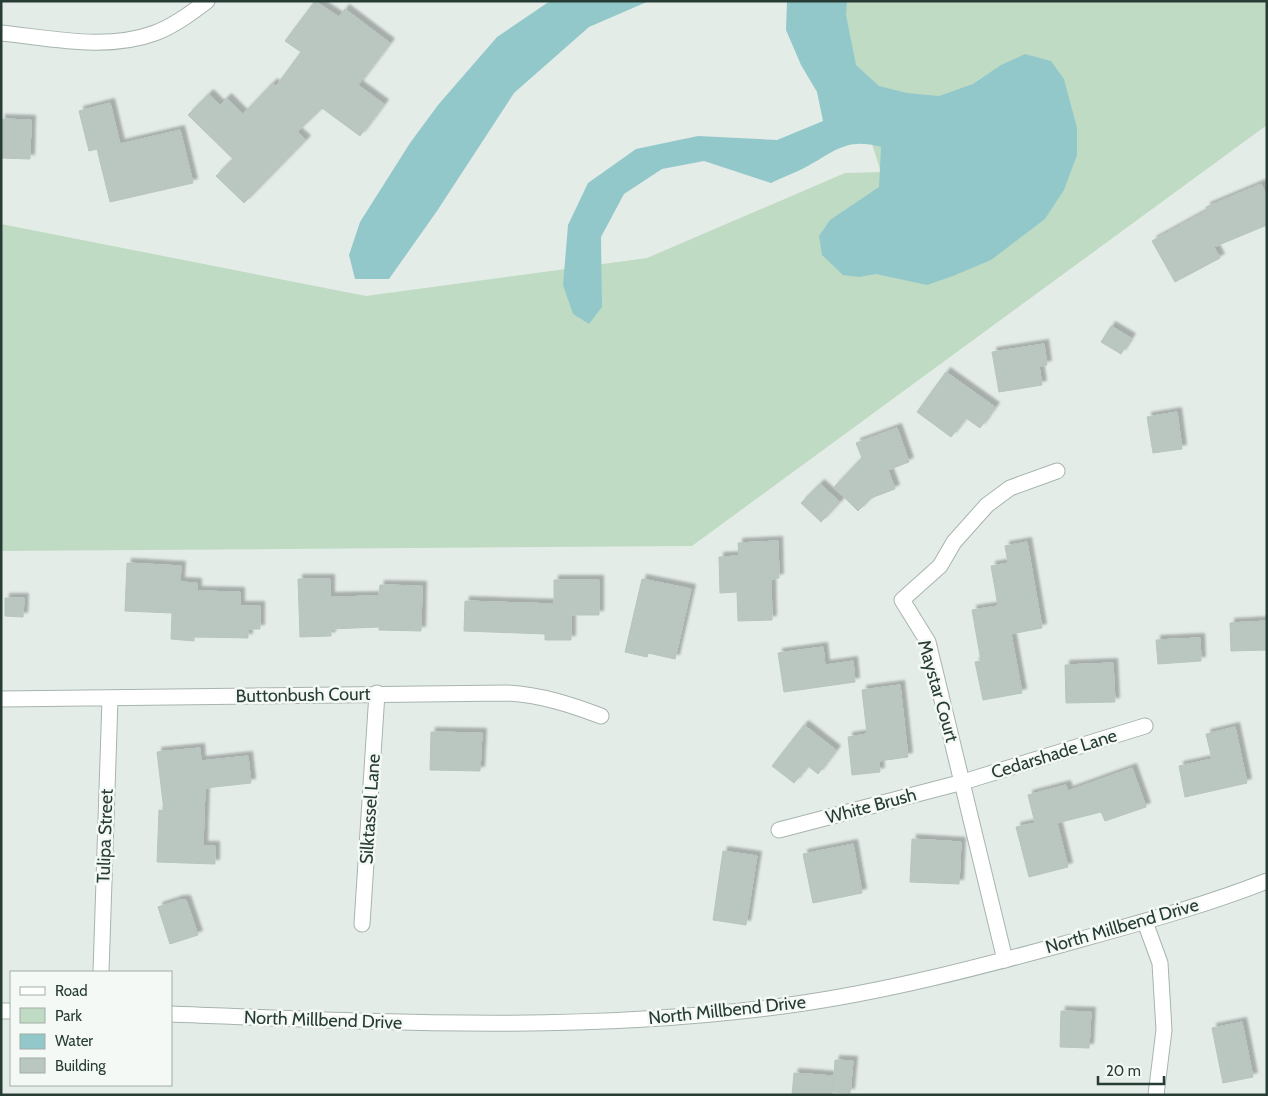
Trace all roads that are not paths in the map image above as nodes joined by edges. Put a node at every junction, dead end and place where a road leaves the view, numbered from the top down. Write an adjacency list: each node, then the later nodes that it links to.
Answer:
1 (207, 1): 2 (street)
2 (1, 33)
3 (1058, 470): 9 (street, Maystar Court)
4 (377, 694): 6 (street, Buttonbush Court); 7 (street, Buttonbush Court); 13 (street, Silktassel Lane)
5 (1, 699): 6 (street, Buttonbush Court)
6 (110, 699): 15 (street, Tulipa Street)
7 (601, 716)
8 (1144, 726): 9 (street, Cedarshade Lane)
9 (963, 782): 10 (street, White Brush); 14 (street, Maystar Court)
10 (779, 830)
11 (1267, 881): 12 (street, North Millbend Drive)
12 (1144, 922): 14 (street, North Millbend Drive); 17 (street)
13 (362, 924)
14 (1005, 960): 16 (street, North Millbend Drive)
15 (101, 971)
16 (172, 1014)
17 (1156, 1095)

